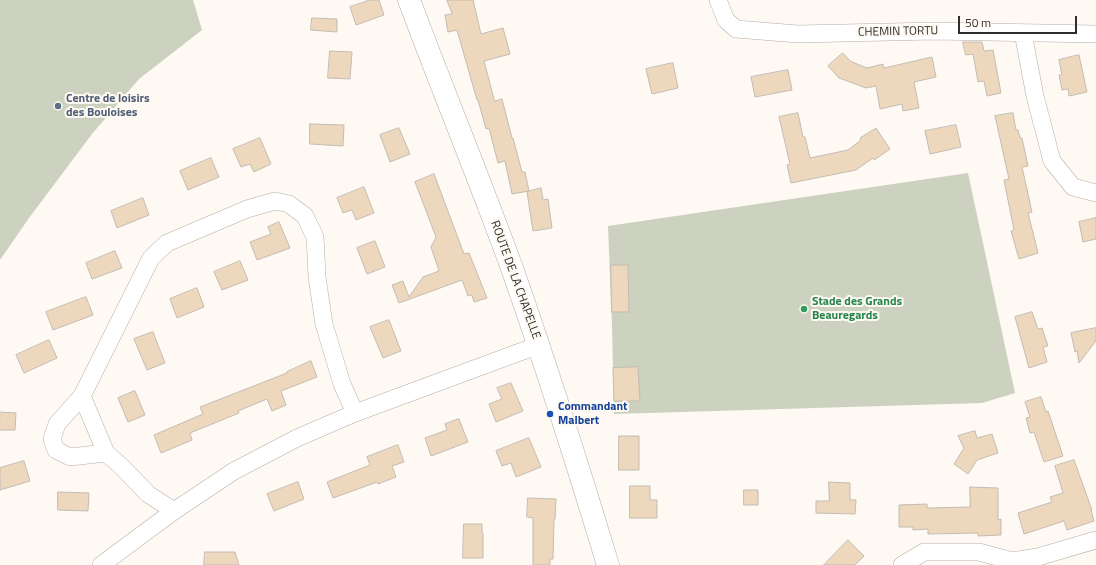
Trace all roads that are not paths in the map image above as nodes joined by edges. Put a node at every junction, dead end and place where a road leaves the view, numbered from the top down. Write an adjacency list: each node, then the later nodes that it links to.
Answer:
1 (409, 0): 6 (main road, ROUTE DE LA CHAPELLE)
2 (718, 0): 3 (street, CHEMIN TORTU)
3 (1023, 33): 4 (street, CHEMIN TORTU); 5 (street)
4 (1096, 34)
5 (1096, 193)
6 (538, 345): 8 (street); 13 (main road, ROUTE DE LA CHAPELLE)
7 (82, 396): 8 (street); 9 (street); 9 (street)
8 (355, 413): 10 (street)
9 (106, 453): 10 (street)
10 (174, 511): 12 (street)
11 (1096, 540): 14 (street)
12 (100, 565)
13 (608, 565)
14 (902, 565)

